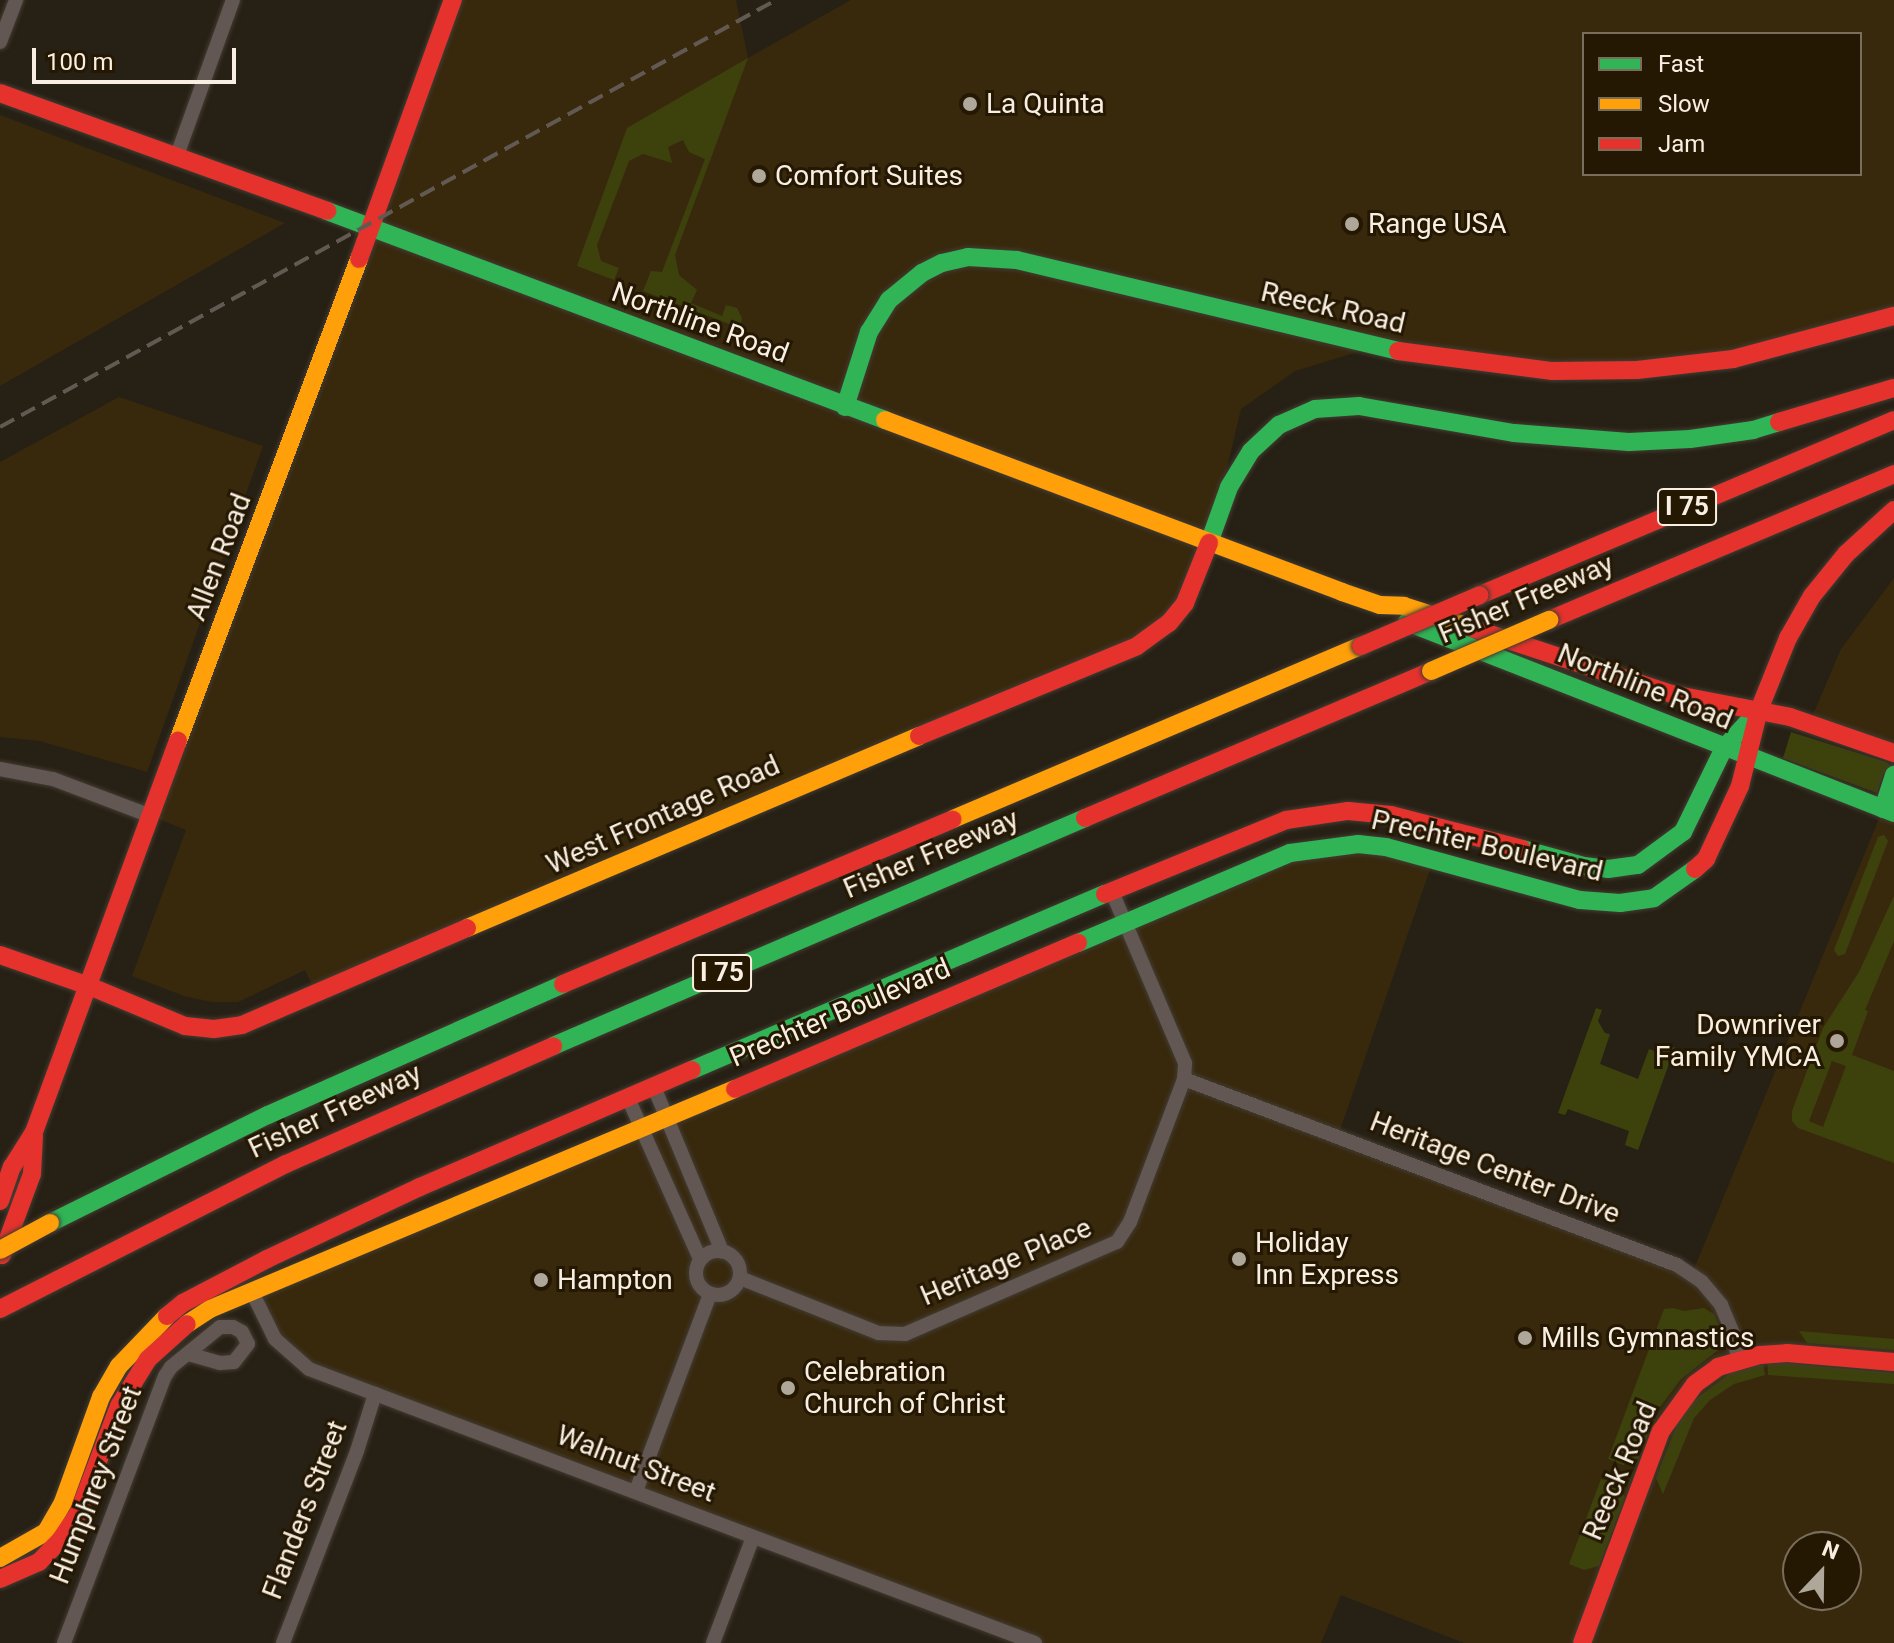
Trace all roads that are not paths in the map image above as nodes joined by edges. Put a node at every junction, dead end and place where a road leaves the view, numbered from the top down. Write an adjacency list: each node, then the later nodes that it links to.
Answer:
1 (16, 0): 4 (street)
2 (233, 0): 6 (street)
3 (453, 0): 7 (main road, Allen Road)
4 (0, 42)
5 (0, 93): 6 (main road, Northline Road)
6 (176, 158): 7 (main road, Northline Road)
7 (370, 227): 10 (main road, Northline Road); 23 (main road, Allen Road)
8 (1894, 316): 10 (main road, Reeck Road)
9 (1894, 388): 14 (main road, West Frontage Road)
10 (845, 407): 14 (main road, Northline Road)
11 (1894, 420): 49 (main road, Fisher Freeway / I 75, bridge)
12 (1894, 474): 56 (main road, Fisher Freeway / I 75, bridge)
13 (1894, 510): 16 (main road)
14 (1209, 543): 15 (main road, Northline Road); 32 (main road, West Frontage Road)
15 (1380, 605): 16 (main road, Northline Road); 17 (main road, Northline Road)
16 (1759, 710): 17 (main road, Prechter Boulevard); 18 (main road, Northline Road); 19 (main road, Prechter Boulevard)
17 (1724, 748): 19 (main road, Northline Road); 26 (main road, Prechter Boulevard)
18 (1894, 753)
19 (1746, 758): 22 (main road, Northline Road); 27 (main road, Prechter Boulevard)
20 (0, 769): 23 (street)
21 (1894, 775): 22 (main road)
22 (1888, 811)
23 (151, 816): 32 (main road, Allen Road)
24 (1302, 816): 25 (main road); 26 (main road, Prechter Boulevard); 28 (main road, Prechter Boulevard)
25 (1309, 848): 27 (main road, Prechter Boulevard); 29 (main road, Prechter Boulevard)
26 (1524, 851): 27 (main road)
27 (1517, 882)
28 (1112, 892): 29 (street); 30 (main road, Prechter Boulevard)
29 (1125, 921): 34 (main road, Prechter Boulevard); 36 (street)
30 (1014, 931): 33 (main road, Prechter Boulevard); 34 (main road)
31 (0, 955): 32 (main road, West Frontage Road)
32 (89, 986): 42 (main road, Allen Road)
33 (865, 996): 35 (main road); 37 (main road, Prechter Boulevard)
34 (948, 997): 35 (main road, Prechter Boulevard)
35 (877, 1029): 39 (main road, Prechter Boulevard)
36 (1184, 1079): 53 (street, Heritage Place); 58 (street, Heritage Center Drive)
37 (654, 1087): 38 (main road, Prechter Boulevard); 39 (street)
38 (628, 1098): 40 (main road, Prechter Boulevard); 41 (street)
39 (667, 1118): 41 (main road, Prechter Boulevard); 50 (street)
40 (574, 1122): 43 (main road); 44 (main road, Prechter Boulevard)
41 (642, 1129): 43 (main road, Prechter Boulevard); 51 (street)
42 (34, 1132): 47 (main road, Allen Road); 52 (main road, Allen Road)
43 (581, 1154): 45 (main road, Prechter Boulevard)
44 (496, 1155): 45 (main road); 46 (main road, Prechter Boulevard)
45 (509, 1185): 48 (main road, Prechter Boulevard)
46 (420, 1187): 48 (main road); 63 (main road, Prechter Boulevard)
47 (0, 1201)
48 (430, 1217): 54 (main road, Prechter Boulevard)
49 (0, 1250)
50 (722, 1251): 51 (street); 53 (street)
51 (700, 1259): 55 (street)
52 (0, 1261)
53 (740, 1278): 55 (street)
54 (252, 1292): 60 (street, Walnut Street); 64 (main road, Prechter Boulevard)
55 (710, 1294): 61 (street)
56 (0, 1309)
57 (188, 1354): 65 (street, Humphrey Street)
58 (1738, 1360): 59 (main road, Reeck Road); 69 (main road, Reeck Road)
59 (1894, 1362)
60 (375, 1394): 61 (street, Walnut Street); 66 (street, Flanders Street)
61 (636, 1491): 62 (street, Walnut Street)
62 (753, 1537): 67 (street); 68 (street, Walnut Street)
63 (0, 1558)
64 (0, 1579)
65 (64, 1643)
66 (283, 1643)
67 (713, 1643)
68 (1035, 1643)
69 (1582, 1643)

